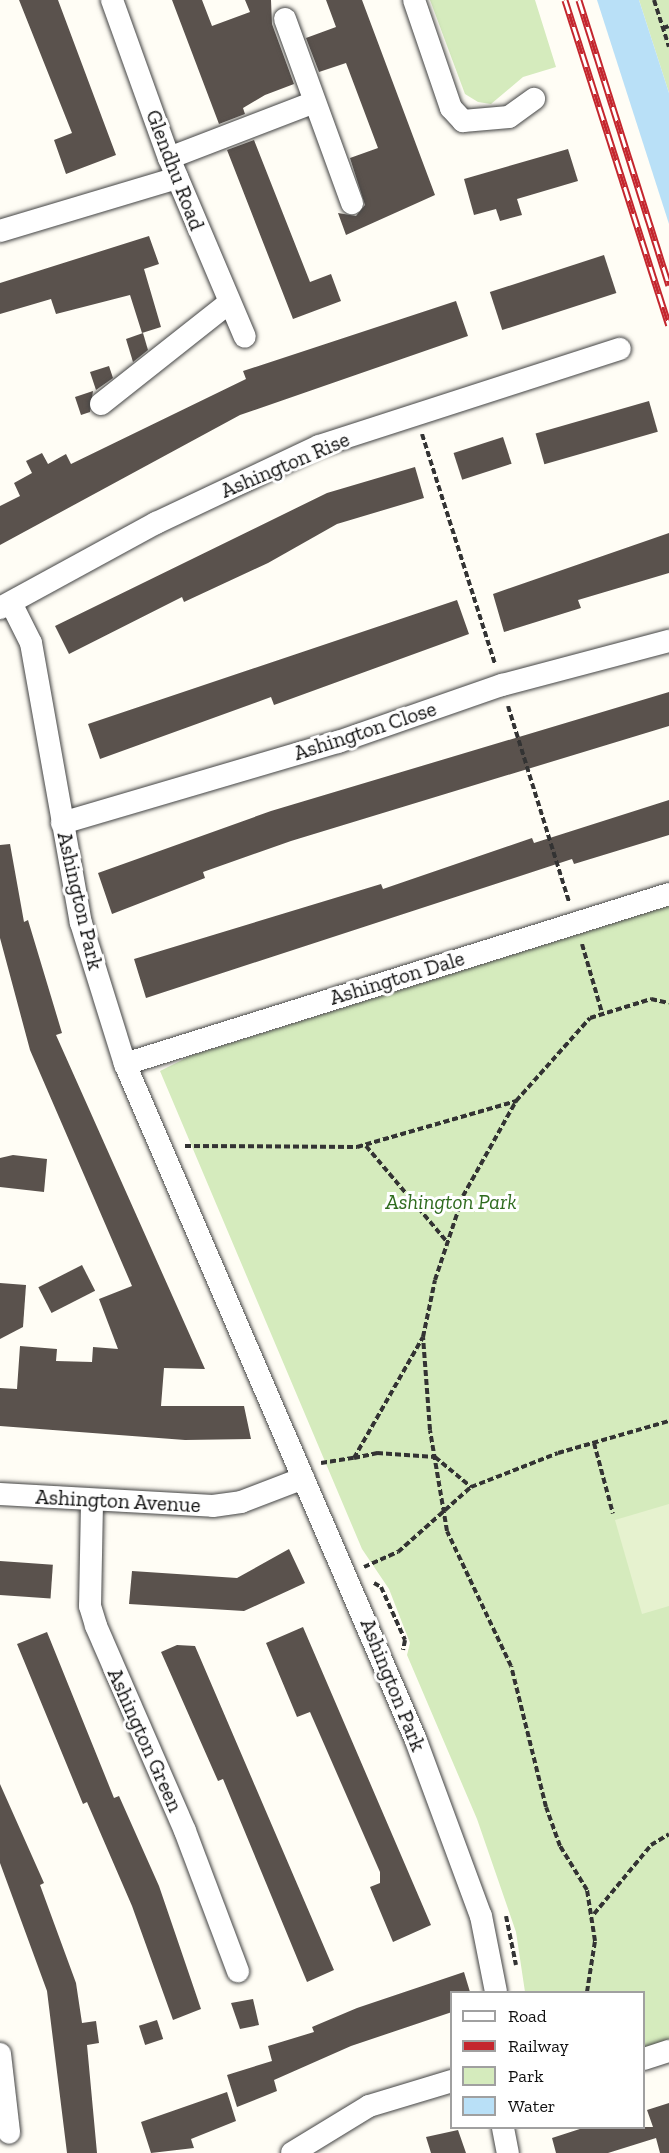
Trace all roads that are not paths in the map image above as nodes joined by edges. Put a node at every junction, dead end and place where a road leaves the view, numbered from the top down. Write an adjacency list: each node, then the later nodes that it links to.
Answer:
1 (112, 0): 6 (street, Glendhu Road)
2 (414, 0): 4 (street)
3 (285, 19): 5 (street)
4 (534, 99)
5 (315, 102): 6 (street); 7 (street)
6 (172, 168): 8 (street); 9 (street, Glendhu Road)
7 (352, 203)
8 (0, 231)
9 (230, 303): 10 (street, Glendhu Road); 12 (street)
10 (245, 337)
11 (620, 349): 13 (street, Ashington Rise)
12 (101, 404)
13 (5, 606): 15 (street, Ashington Park)
14 (669, 641): 15 (street, Ashington Close)
15 (62, 823): 17 (street, Ashington Park)
16 (669, 894): 17 (street, Ashington Dale)
17 (125, 1064): 18 (street, Ashington Park)
18 (312, 1471): 20 (street, Ashington Avenue); 22 (street, Ashington Park)
19 (0, 1494): 20 (street, Ashington Avenue)
20 (92, 1503): 21 (street, Ashington Green)
21 (238, 1971)
22 (496, 1991)
23 (669, 2051): 25 (street)
24 (0, 2054): 28 (street)
25 (645, 2059)
26 (450, 2082): 29 (street)
27 (503, 2129): 30 (street)
28 (9, 2132)
29 (292, 2153)
30 (508, 2153)

